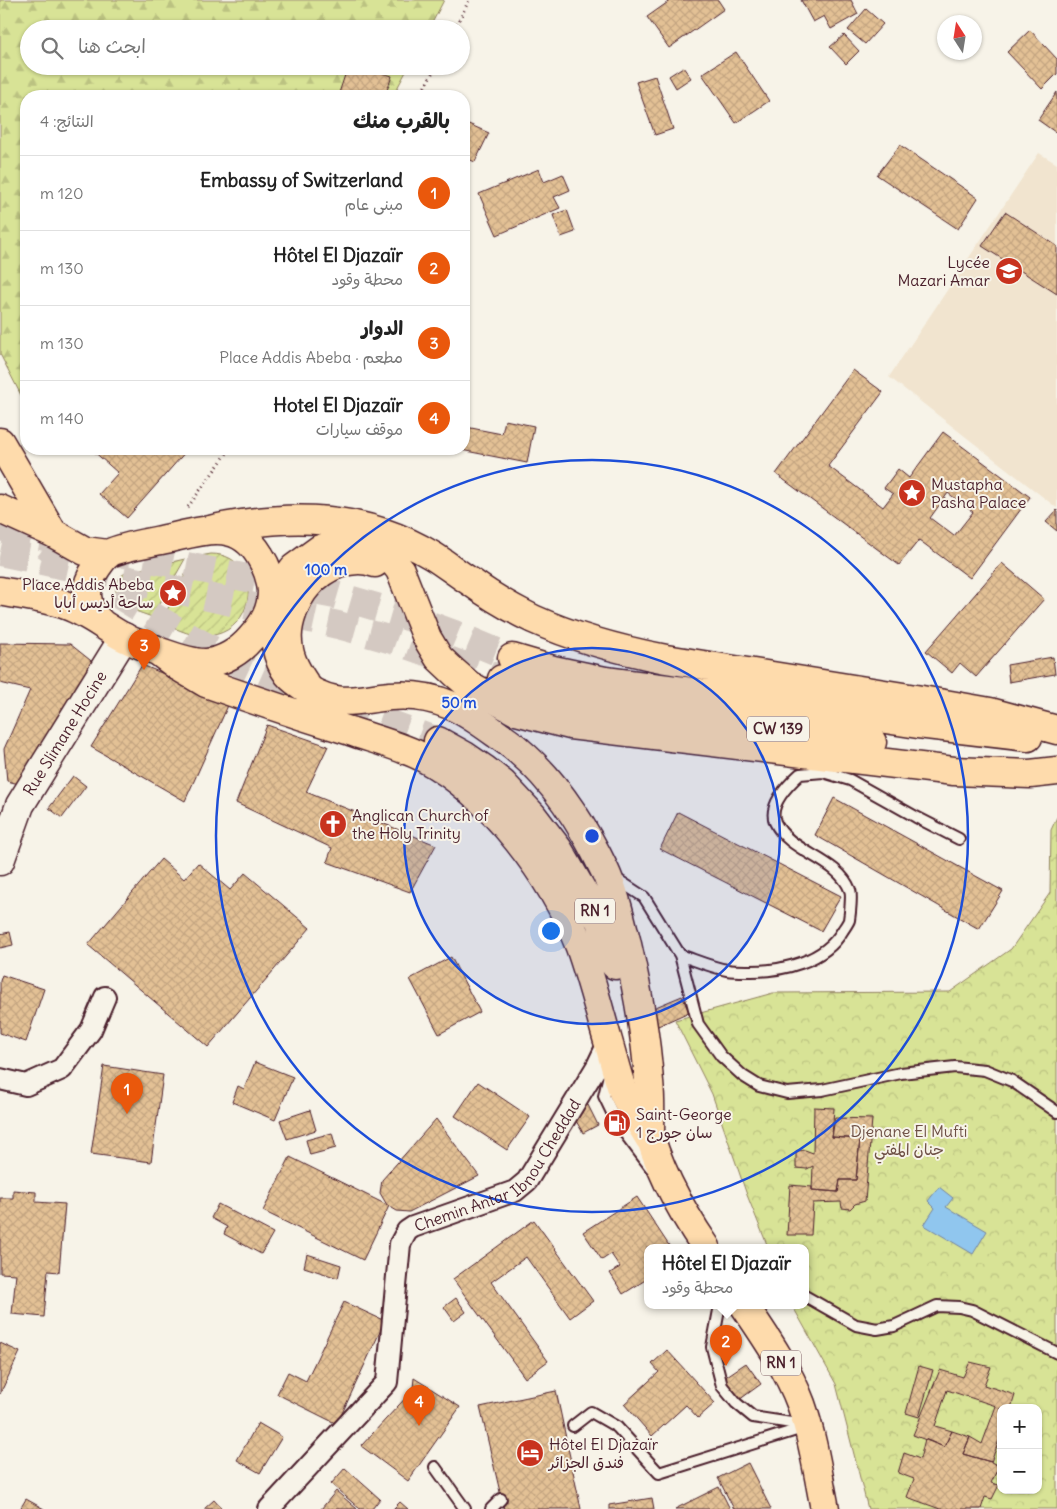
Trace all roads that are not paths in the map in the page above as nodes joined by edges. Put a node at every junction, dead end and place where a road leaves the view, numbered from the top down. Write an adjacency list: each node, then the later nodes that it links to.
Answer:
1 (0, 442): 4 (main road)
2 (0, 509): 4 (main road)
3 (214, 529): 5 (main road); 9 (main road); 14 (main road)
4 (53, 533): 5 (main road)
5 (108, 554): 11 (main road)
6 (0, 591): 8 (main road)
7 (409, 593): 9 (main road); 13 (main road); 17 (main road)
8 (29, 597): 10 (street); 11 (main road)
9 (272, 597): 12 (main road); 13 (main road)
10 (0, 602)
11 (113, 631): 12 (main road); 19 (street, Rue Slimane Hocine)
12 (155, 649): 23 (main road)
13 (310, 691): 20 (main road)
14 (1053, 727): 16 (main road, CW 139)
15 (438, 741): 26 (main road, RN 1)
16 (1057, 766)
17 (1057, 771)
18 (959, 839): 21 (lane)
19 (0, 861)
20 (606, 872): 21 (lane); 26 (main road)
21 (680, 954): 25 (lane)
22 (105, 997): 24 (street)
23 (610, 1052): 26 (main road); 27 (lane); 37 (street, Chemin Antar Ibnou Cheddad)
24 (0, 1080)
25 (1057, 1112)
26 (650, 1139): 27 (main road, RN 1)
27 (678, 1203): 28 (main road, RN 1)
28 (704, 1244)
29 (809, 1298): 32 (lane)
30 (719, 1309): 34 (lane)
31 (747, 1309): 34 (main road, RN 1)
32 (1057, 1353)
33 (573, 1426): 34 (lane)
34 (808, 1426): 40 (main road, RN 1)
35 (435, 1467): 38 (lane)
36 (501, 1499): 39 (lane)
37 (269, 1509)
38 (464, 1509)
39 (491, 1509)
40 (825, 1509)

